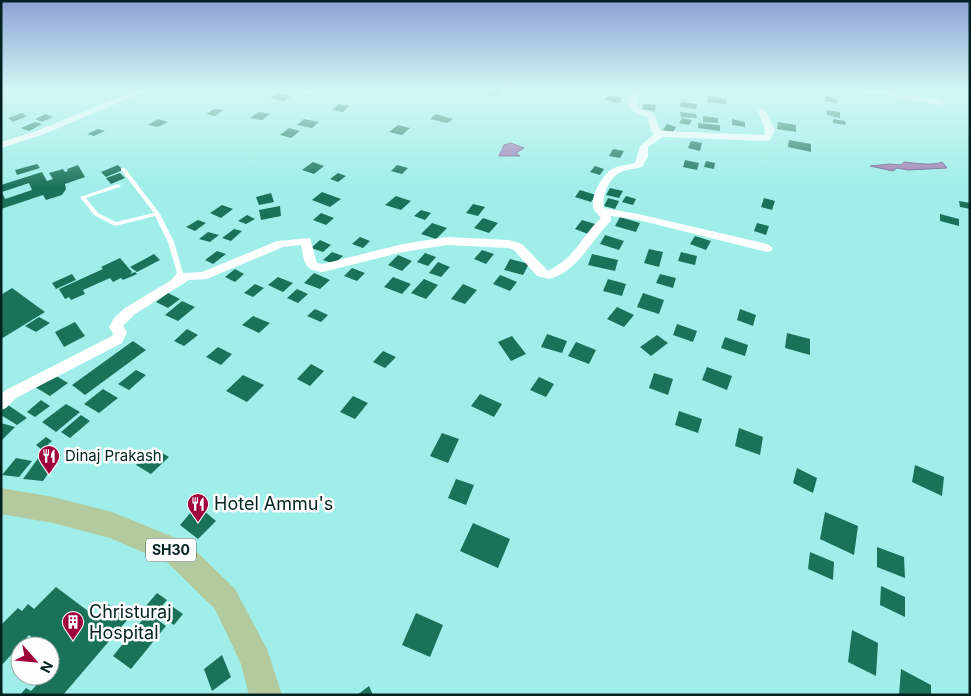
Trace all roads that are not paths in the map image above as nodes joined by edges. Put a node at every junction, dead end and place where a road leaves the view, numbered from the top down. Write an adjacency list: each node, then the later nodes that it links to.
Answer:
1 (64, 122): 5 (street)
2 (653, 122): 4 (street)
3 (767, 122): 4 (street)
4 (661, 134): 8 (street)
5 (1, 145)
6 (123, 169): 9 (lane)
7 (118, 186): 9 (lane)
8 (603, 212): 10 (street); 11 (street)
9 (157, 214): 11 (lane)
10 (767, 248)
11 (169, 287): 12 (street)
12 (5, 397)
13 (1, 501): 14 (main road, SH30)
14 (266, 695)

